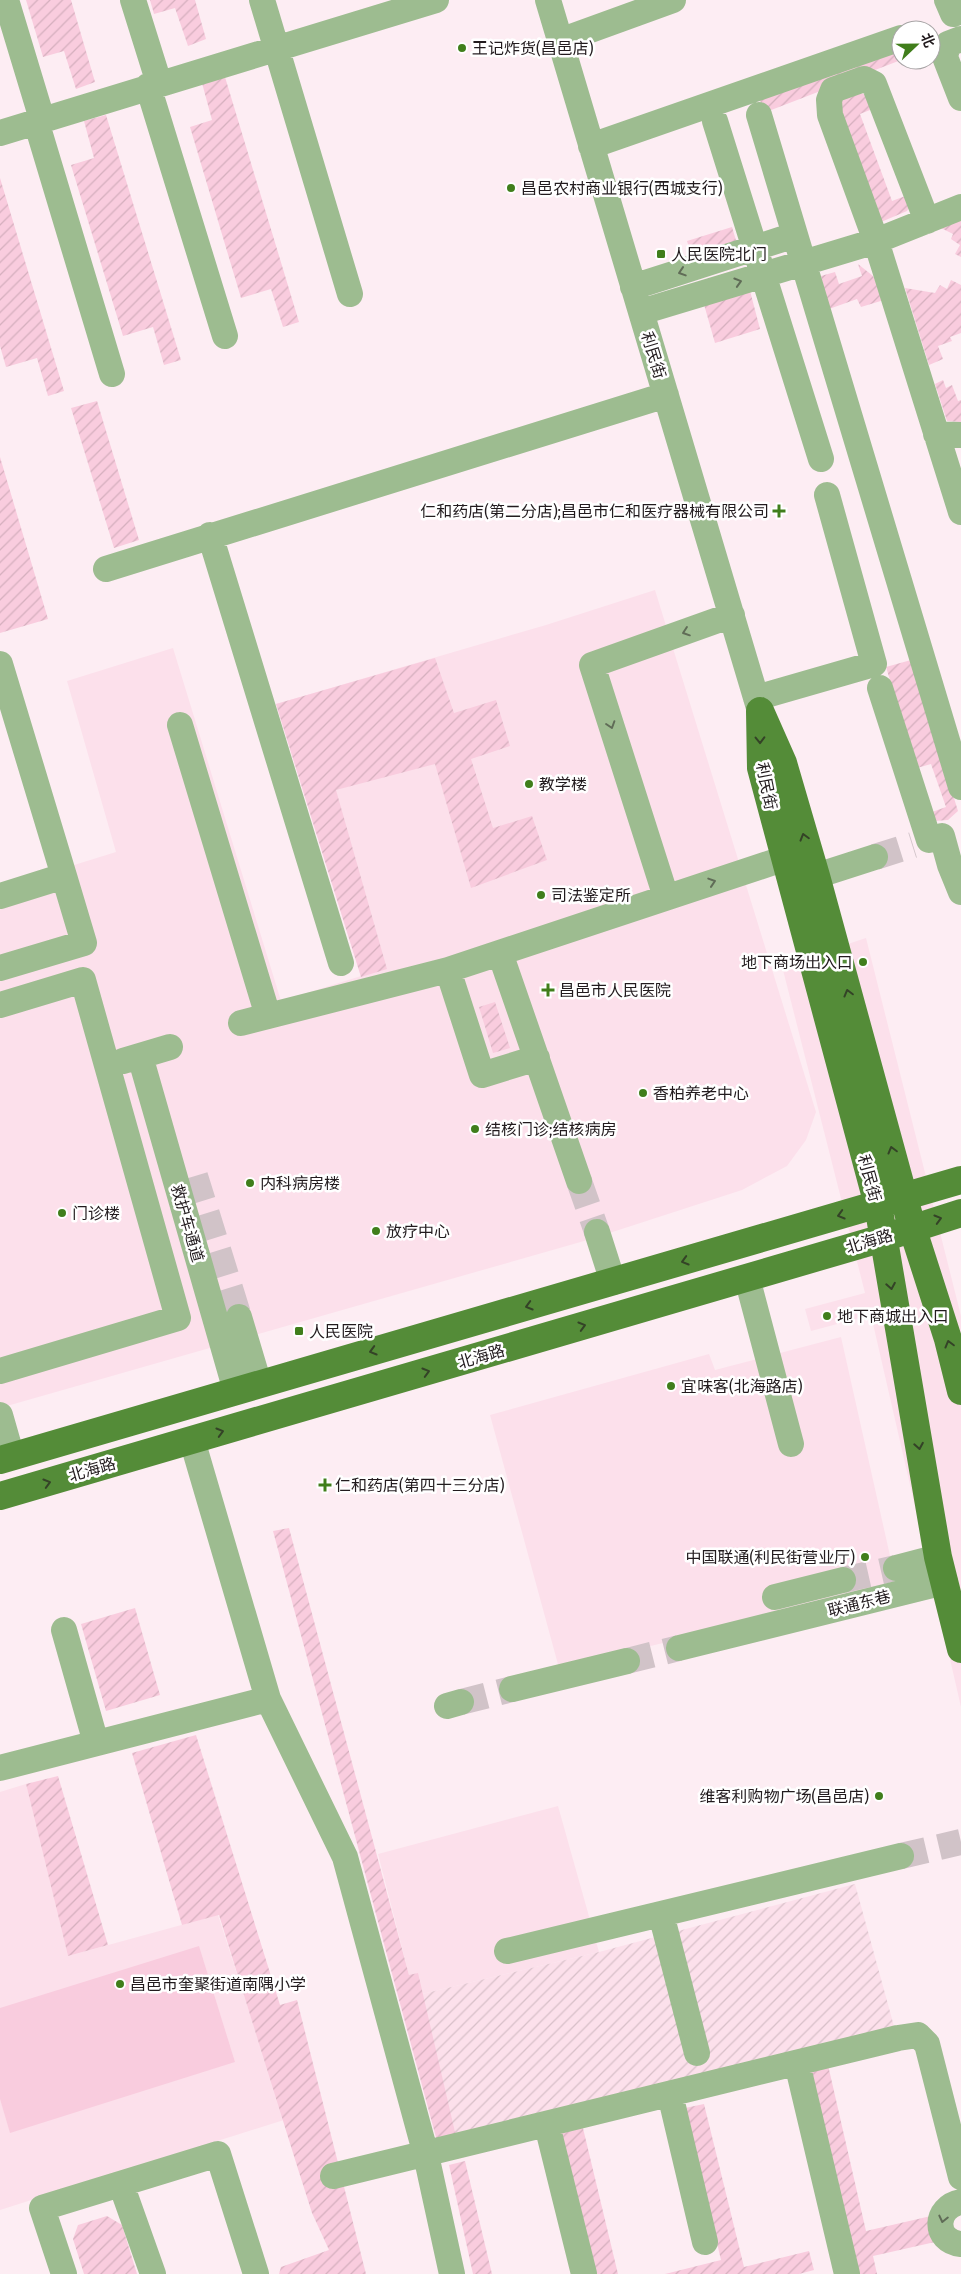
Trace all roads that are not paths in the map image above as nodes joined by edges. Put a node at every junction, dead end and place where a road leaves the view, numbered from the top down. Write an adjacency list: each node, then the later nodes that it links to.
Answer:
1 (6, 0): 17 (street)
2 (134, 0): 14 (street)
3 (262, 0): 13 (street)
4 (436, 0): 8 (street)
5 (548, 0): 11 (street, 利民街)
6 (673, 0): 11 (street)
7 (947, 0): 9 (street)
8 (389, 7): 13 (street)
9 (961, 11)
10 (961, 39): 15 (street)
11 (560, 41): 20 (street, 利民街)
12 (891, 41): 20 (street)
13 (276, 48): 14 (street); 29 (street)
14 (154, 85): 17 (street); 31 (street)
15 (961, 98)
16 (759, 115): 23 (street)
17 (39, 120): 19 (street); 32 (street)
18 (715, 121): 25 (street)
19 (0, 133)
20 (591, 146): 28 (street, 利民街)
21 (961, 207): 22 (street)
22 (927, 220): 24 (street); 24 (street)
23 (795, 235): 25 (street); 26 (street)
24 (876, 241): 26 (street); 34 (street)
25 (756, 248): 27 (street); 28 (street, one-way to 28)
26 (803, 263): 27 (street); 45 (street)
27 (764, 274): 30 (street, one-way to 27); 35 (street)
28 (633, 287): 30 (street, 利民街)
29 (350, 294)
30 (641, 312): 33 (street, 利民街)
31 (226, 336)
32 (112, 374)
33 (666, 395): 38 (street); 40 (street, 利民街)
34 (949, 434): 37 (street)
35 (821, 459)
36 (826, 495): 43 (street)
37 (961, 512)
38 (210, 535): 39 (street); 55 (street)
39 (106, 569)
40 (732, 616): 43 (street, 利民街); 53 (street, one-way to 53)
41 (0, 664): 49 (street)
42 (880, 688): 46 (street)
43 (758, 705): 48 (main road, 利民街, one-way to 48); 50 (main road, 利民街, one-way to 43)
44 (180, 725): 59 (street)
45 (961, 787)
46 (936, 838): 51 (street)
47 (875, 857): 50 (street)
48 (783, 859): 53 (street, one-way to 48); 68 (main road, 利民街)
49 (64, 876): 52 (street); 56 (street)
50 (816, 876): 67 (main road, 利民街, one-way to 50)
51 (961, 892)
52 (0, 896)
53 (666, 897): 54 (street)
54 (500, 952): 57 (street); 63 (street)
55 (341, 963)
56 (0, 968)
57 (448, 970): 59 (street); 63 (street)
58 (0, 1005): 64 (street)
59 (268, 1016): 60 (street)
60 (241, 1023)
61 (170, 1047): 62 (street)
62 (140, 1056): 64 (street); 77 (street, 救护车通道)
63 (536, 1058): 66 (street)
64 (108, 1065): 76 (street)
65 (961, 1180): 67 (main road, 北海路)
66 (580, 1181)
67 (905, 1197): 68 (main road, 北海路); 70 (main road, 利民街)
68 (878, 1205): 72 (main road, 利民街); 74 (main road, 北海路, one-way to 74)
69 (961, 1213): 70 (main road, 北海路, one-way to 69)
70 (912, 1227): 72 (main road, 北海路); 78 (main road, 利民街, one-way to 70)
71 (597, 1232): 74 (street)
72 (883, 1238): 73 (main road, 北海路); 85 (main road, 利民街, one-way to 85)
73 (747, 1278): 80 (main road, 北海路, one-way to 73); 81 (street)
74 (613, 1282): 77 (main road, 北海路, one-way to 77)
75 (239, 1317): 77 (street)
76 (0, 1371)
77 (248, 1388): 82 (main road, 北海路)
78 (961, 1391)
79 (0, 1414): 82 (street)
80 (192, 1440): 83 (main road, 北海路, one-way to 80); 93 (street)
81 (791, 1444)
82 (6, 1458)
83 (0, 1496)
84 (896, 1568): 85 (street)
85 (942, 1570): 89 (street, 联通东巷); 90 (main road, 利民街)
86 (843, 1580): 87 (street)
87 (775, 1597)
88 (64, 1630): 94 (street)
89 (679, 1648)
90 (961, 1649)
91 (627, 1661): 92 (street)
92 (512, 1689)
93 (268, 1699): 94 (street); 103 (street)
94 (96, 1744): 95 (street)
95 (0, 1768)
96 (902, 1856): 97 (street)
97 (660, 1914): 98 (street); 99 (street)
98 (507, 1951)
99 (697, 2053)
100 (797, 2063): 101 (street); 105 (street); 115 (street)
101 (670, 2094): 102 (street); 108 (street)
102 (547, 2125): 103 (street); 114 (street)
103 (426, 2155): 104 (street); 113 (street)
104 (333, 2176)
105 (961, 2177)
106 (121, 2184): 110 (street); 111 (street); 112 (street)
107 (961, 2202): 109 (street, one-way to 109)
108 (705, 2242)
109 (961, 2244)
110 (64, 2274)
111 (152, 2274)
112 (256, 2274)
113 (452, 2274)
114 (584, 2274)
115 (847, 2274)

